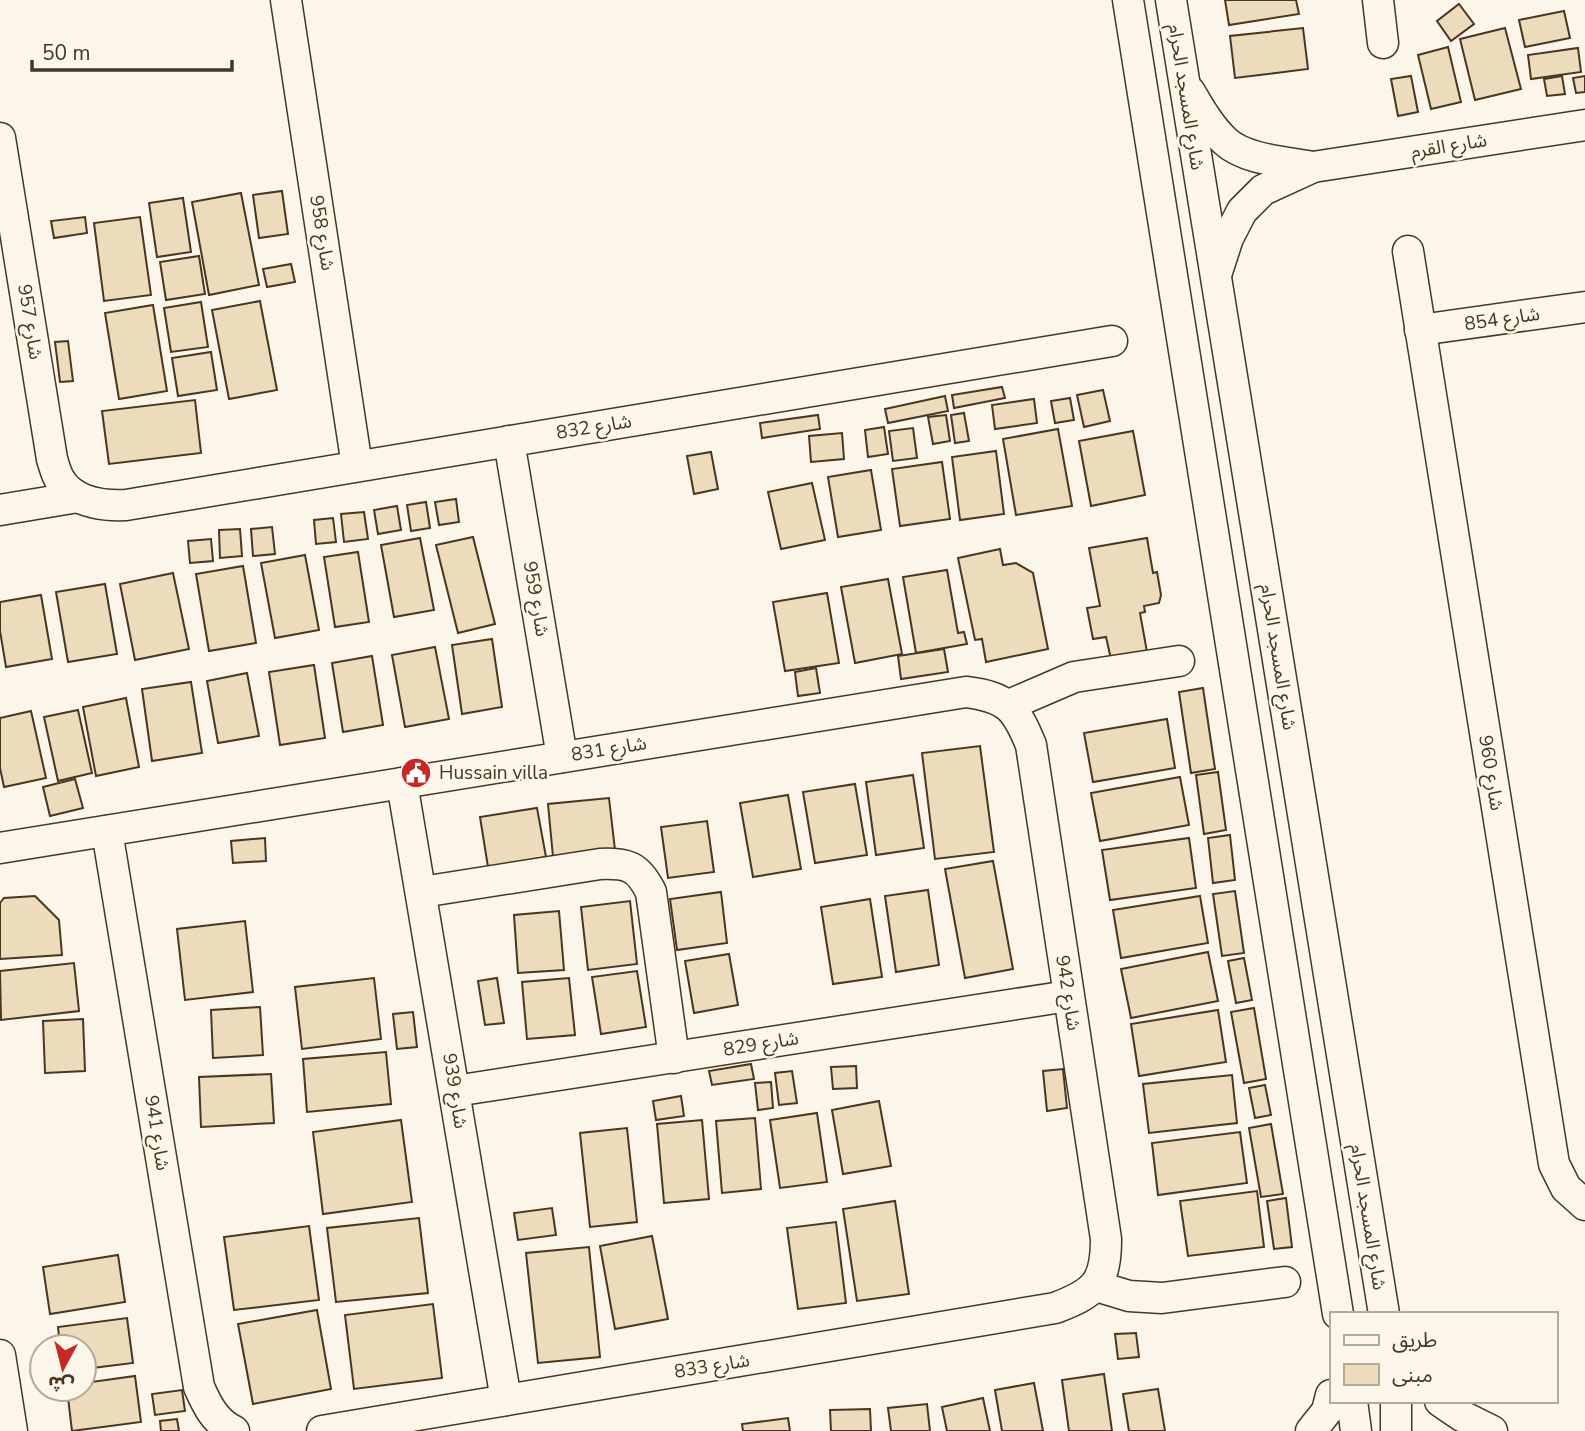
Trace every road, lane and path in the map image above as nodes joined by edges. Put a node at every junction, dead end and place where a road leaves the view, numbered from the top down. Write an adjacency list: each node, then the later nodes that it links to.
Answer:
1 (286, 0): 16 (street, شارع 958)
2 (1128, 0): 32 (street)
3 (1171, 0): 6 (street, شارع المسجد الحرام)
4 (1378, 0): 5 (street)
5 (1383, 43)
6 (1184, 82): 9 (street, شارع القرم); 11 (street, شارع المسجد الحرام)
7 (1585, 125): 9 (street, شارع القرم)
8 (0, 138): 17 (street, شارع 957)
9 (1313, 167): 11 (street, شارع القرم)
10 (1408, 251): 13 (street, شارع 960)
11 (1216, 276): 33 (street, شارع المسجد الحرام)
12 (1585, 307): 13 (street, شارع 854)
13 (1420, 330): 29 (street, شارع 960)
14 (1112, 341): 15 (street, شارع 832)
15 (509, 441): 16 (street, شارع 832); 21 (street, شارع 959)
16 (357, 466): 17 (street, شارع 832)
17 (78, 497): 18 (street)
18 (0, 510)
19 (1179, 662): 20 (street)
20 (1009, 705): 21 (street, شارع 831); 26 (street, شارع 942)
21 (562, 757): 22 (street, شارع 831)
22 (402, 783): 23 (street, شارع 831); 25 (street, شارع 939)
23 (107, 831): 24 (street, شارع 831); 40 (street, شارع 941)
24 (0, 848)
25 (422, 892): 27 (street); 28 (street, شارع 939)
26 (1068, 996): 27 (street, شارع 829); 31 (street, شارع 942)
27 (674, 1058): 28 (street, شارع 829)
28 (455, 1091): 36 (street, شارع 939)
29 (1585, 1205)
30 (1285, 1282): 31 (street)
31 (1096, 1286): 36 (street, شارع 833)
32 (1338, 1312)
33 (1384, 1312)
34 (0, 1355): 41 (street)
35 (1330, 1399): 43 (street)
36 (506, 1400): 42 (street, شارع 833)
37 (1352, 1403): 44 (street)
38 (1396, 1403): 45 (street)
39 (1443, 1403): 46 (street)
40 (228, 1430)
41 (12, 1431)
42 (322, 1431)
43 (1311, 1431)
44 (1356, 1431)
45 (1396, 1431)
46 (1492, 1431)

